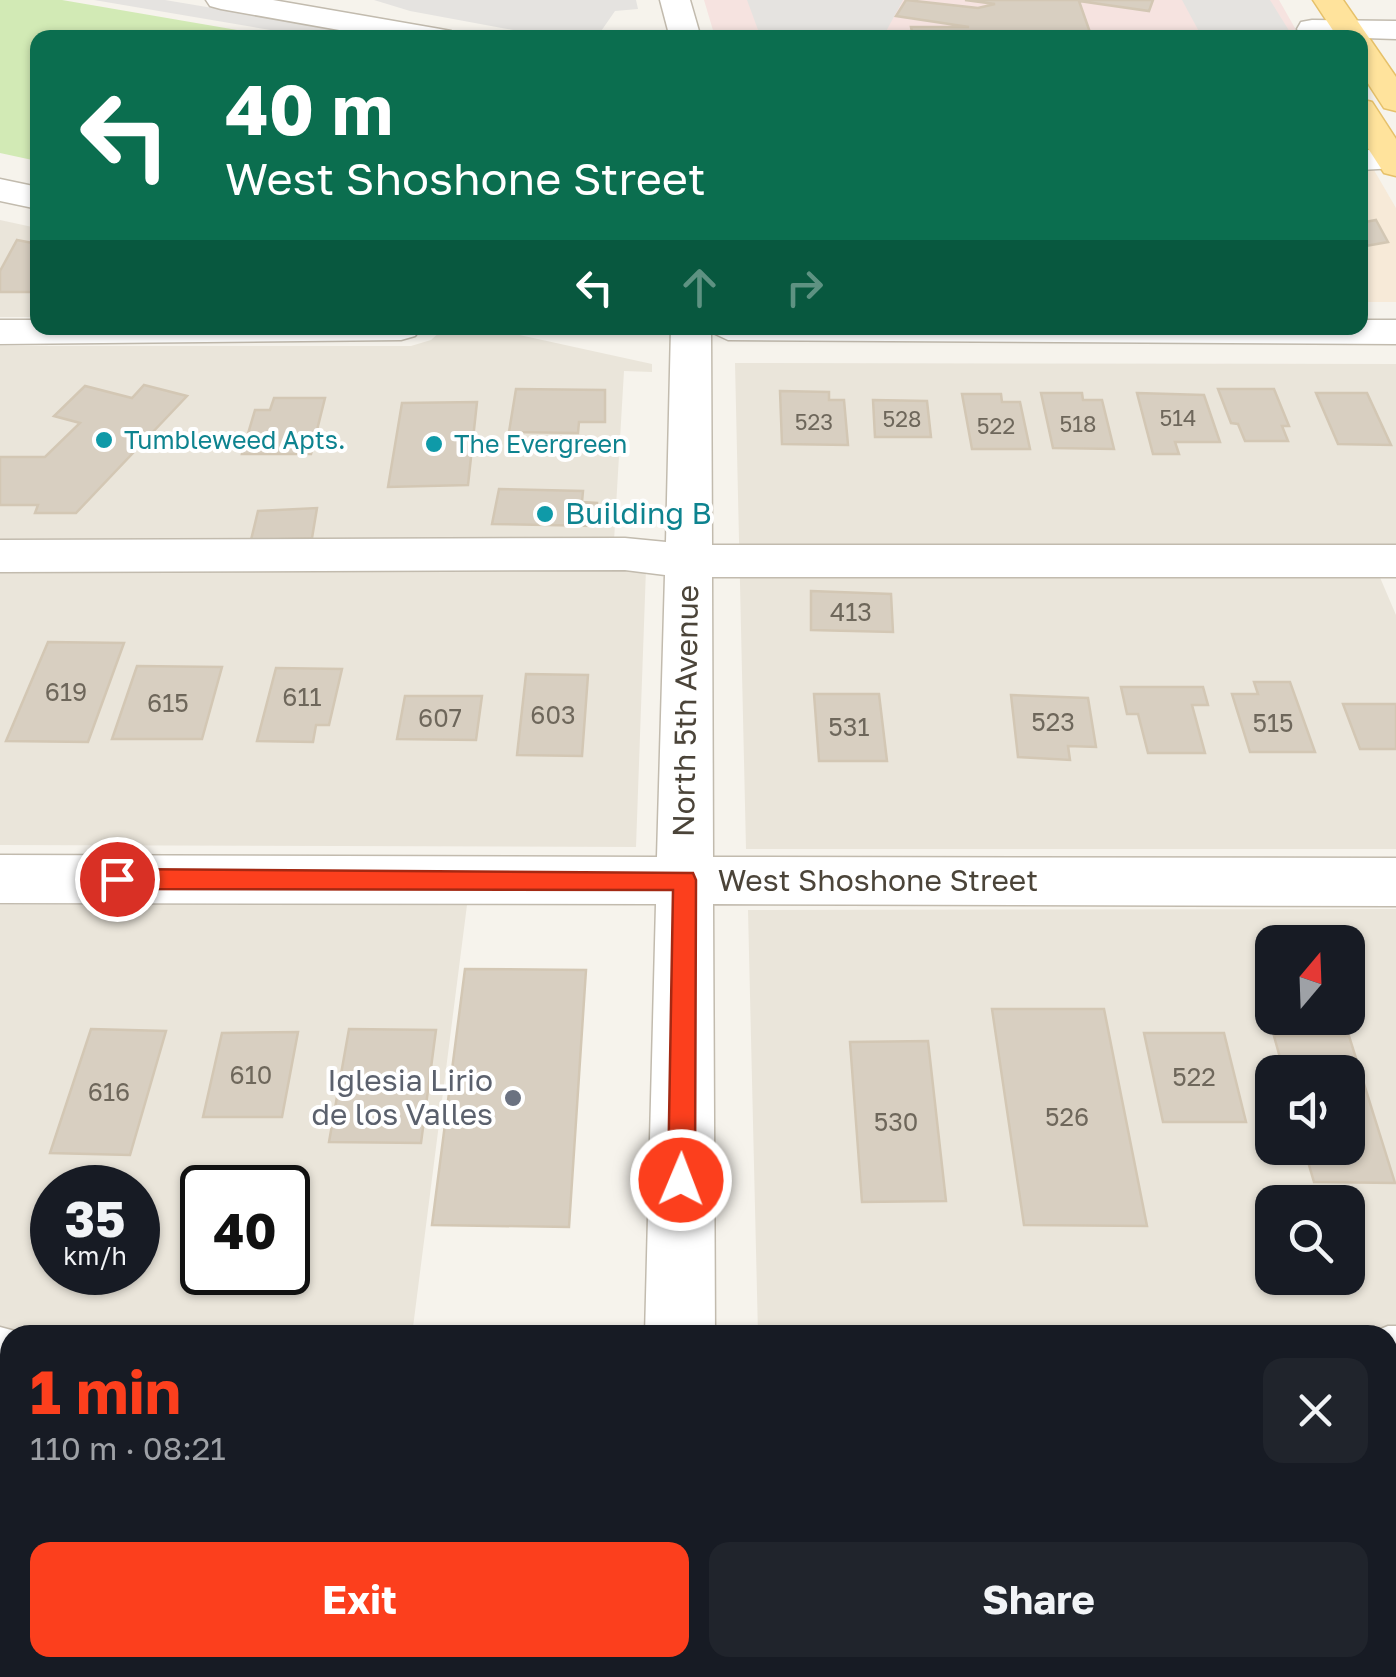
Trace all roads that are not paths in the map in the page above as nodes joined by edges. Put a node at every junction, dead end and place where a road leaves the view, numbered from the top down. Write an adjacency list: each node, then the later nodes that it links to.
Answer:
1 (221, 0): 5 (street)
2 (675, 0): 6 (street)
3 (1295, 0): 7 (main road)
4 (1328, 0): 8 (main road)
5 (394, 30)
6 (684, 30)
7 (1312, 30)
8 (1349, 30)
9 (1396, 30): 10 (street)
10 (1368, 35)
11 (1368, 59): 12 (main road)
12 (1396, 101)
13 (1368, 128): 14 (main road)
14 (1382, 162)
15 (0, 190): 16 (street)
16 (30, 196)
17 (0, 332): 18 (street)
18 (30, 332)
19 (1368, 332): 20 (street)
20 (1396, 332)
21 (691, 335): 23 (street, North 5th Avenue)
22 (0, 556): 23 (street)
23 (688, 560): 24 (street); 26 (street, North 5th Avenue)
24 (1396, 561)
25 (0, 878): 26 (street, West Shoshone Street)
26 (685, 880): 27 (street, West Shoshone Street); 28 (street, North 5th Avenue)
27 (1396, 882)
28 (680, 1325)

